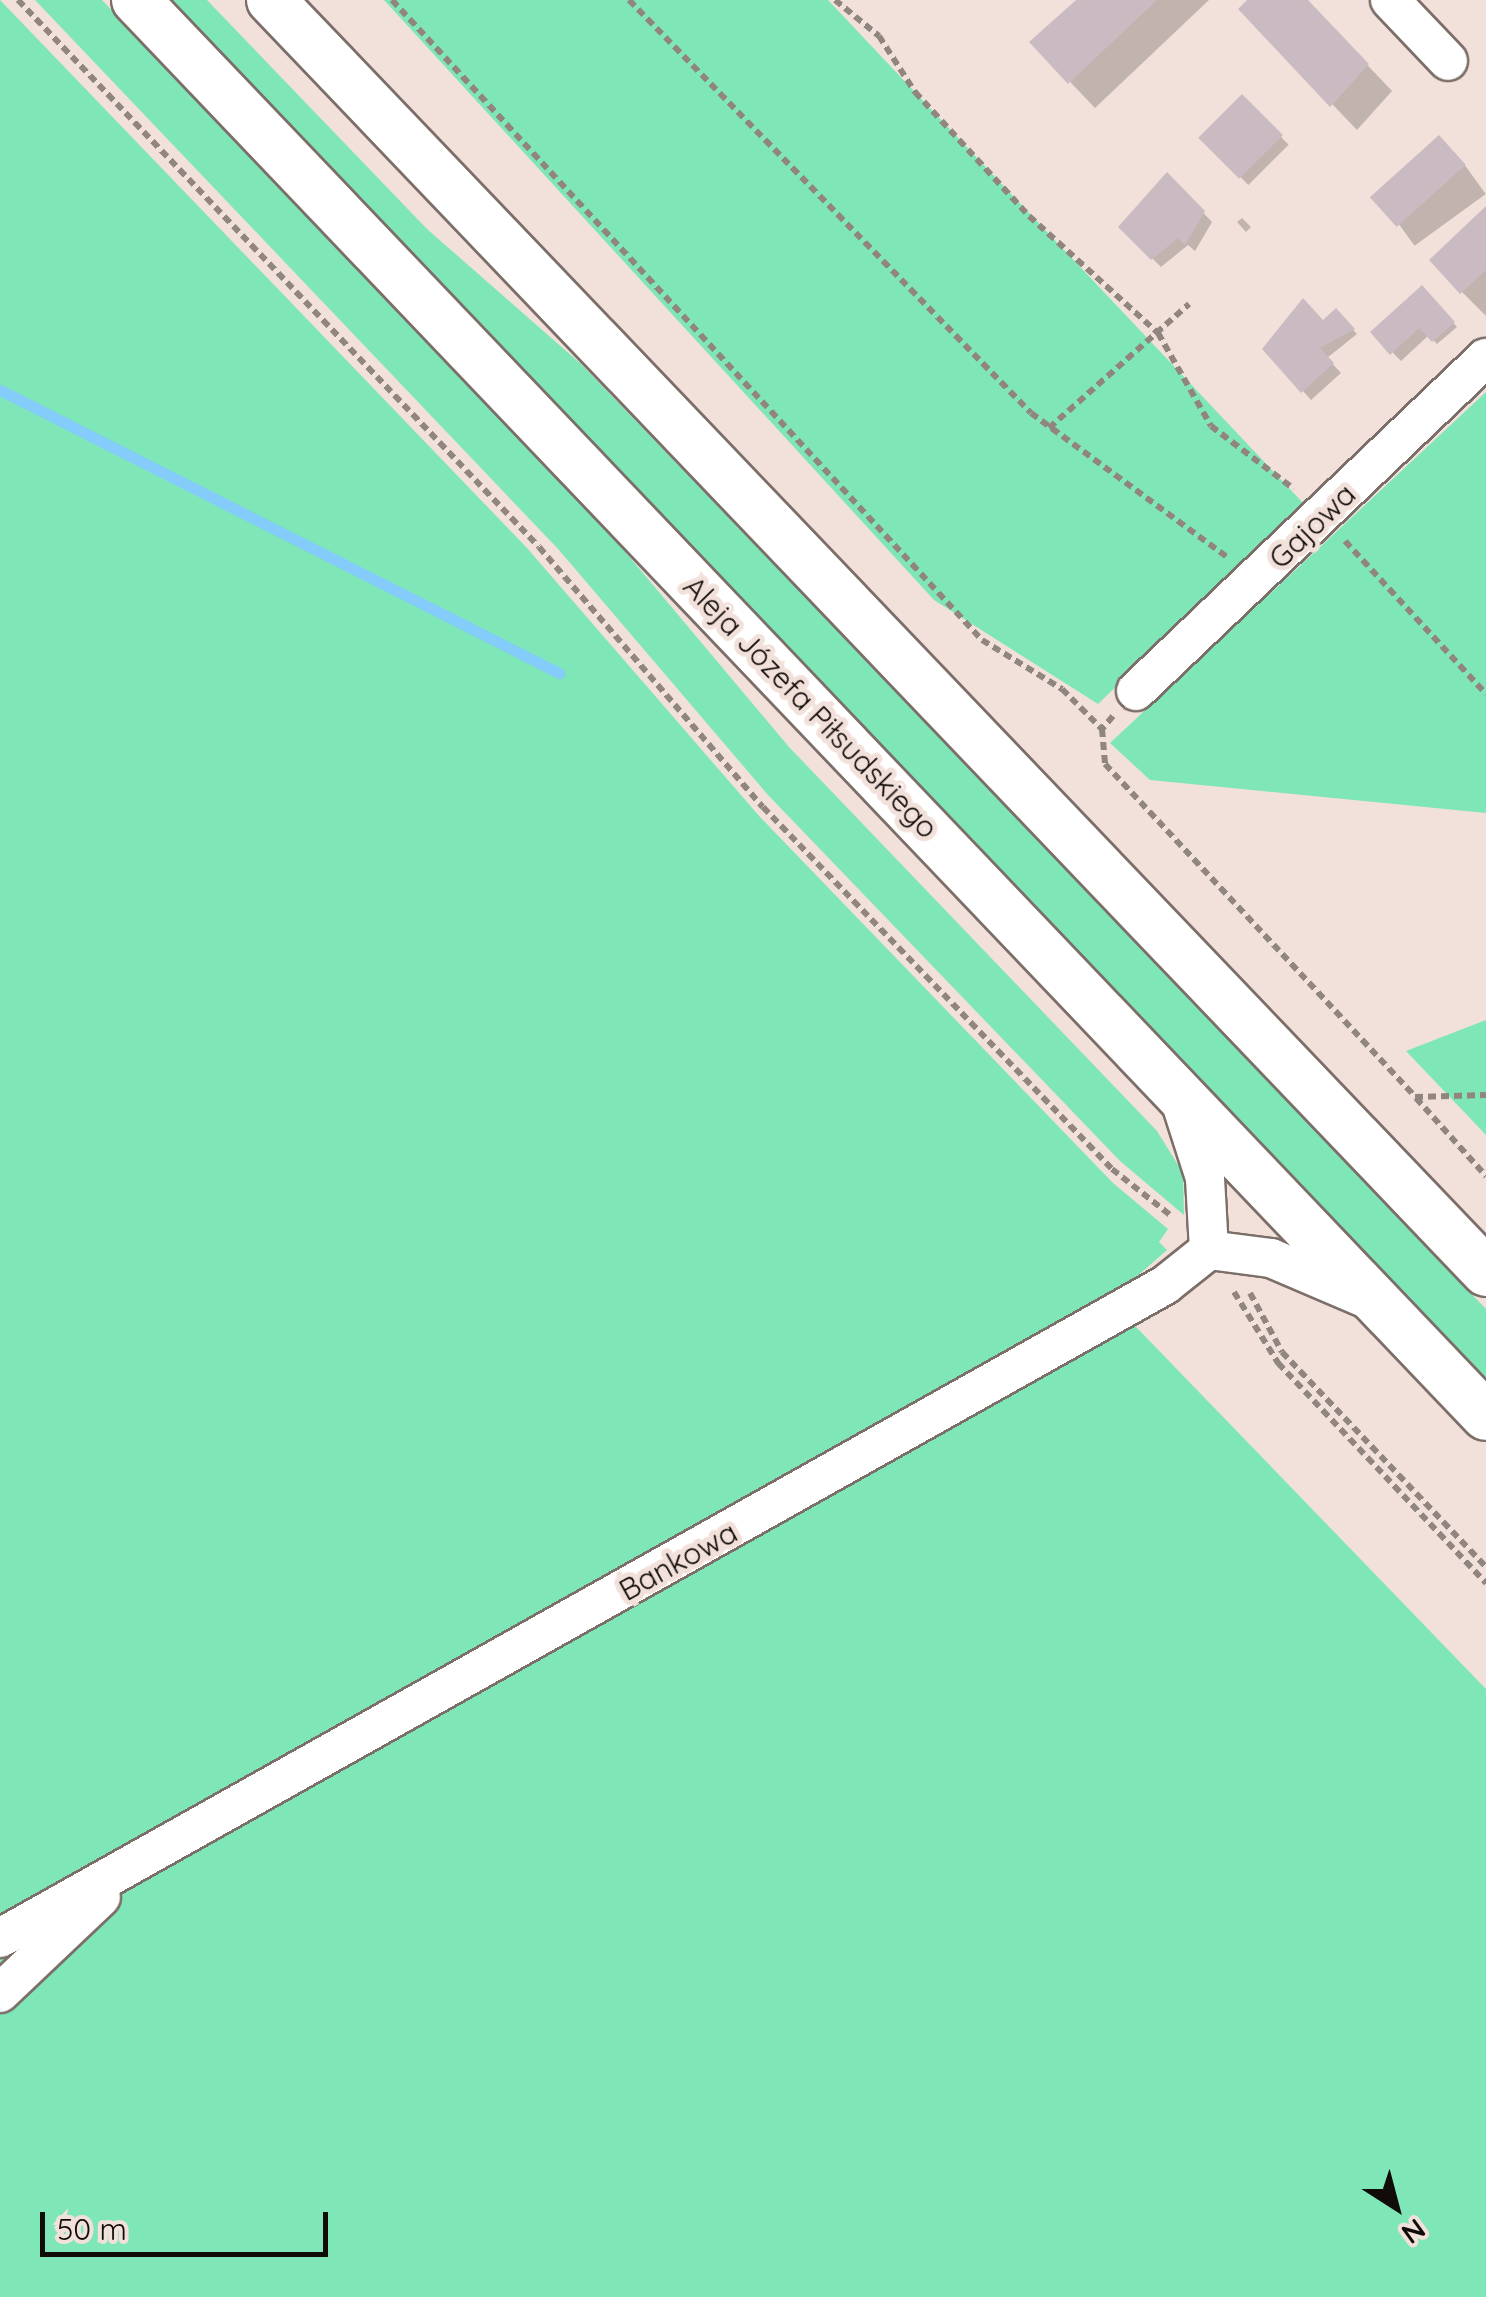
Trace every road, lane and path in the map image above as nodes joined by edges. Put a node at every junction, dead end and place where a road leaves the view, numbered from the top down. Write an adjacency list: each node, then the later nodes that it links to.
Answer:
1 (18, 0): 22 (path)
2 (136, 0): 18 (main road, Aleja Józefa Piłsudskiego)
3 (271, 0): 24 (main road)
4 (392, 0): 17 (path)
5 (629, 0): 12 (path)
6 (834, 0): 10 (path)
7 (1390, 0): 8 (street)
8 (1448, 61)
9 (1189, 304): 10 (path)
10 (1158, 334): 12 (path); 13 (path)
11 (1486, 358): 13 (street, Gajowa)
12 (1049, 428): 14 (path)
13 (1322, 517): 14 (street, Gajowa); 16 (path)
14 (1252, 583): 15 (street, Gajowa)
15 (1136, 691): 17 (path)
16 (1486, 694)
17 (1102, 728): 20 (path)
18 (1176, 1089): 23 (street); 25 (main road, Aleja Józefa Piłsudskiego)
19 (1486, 1095): 20 (path)
20 (1415, 1097): 21 (path)
21 (1486, 1176)
22 (1167, 1213): 23 (path); 23 (path)
23 (1202, 1256): 25 (street); 27 (path); 28 (path); 29 (street, Bankowa)
24 (1486, 1272)
25 (1383, 1306): 26 (main road, Aleja Józefa Piłsudskiego)
26 (1486, 1416)
27 (1486, 1567)
28 (1486, 1583)
29 (139, 1861): 30 (street, Bankowa); 31 (street, Bankowa)
30 (0, 1938)
31 (0, 1993)

